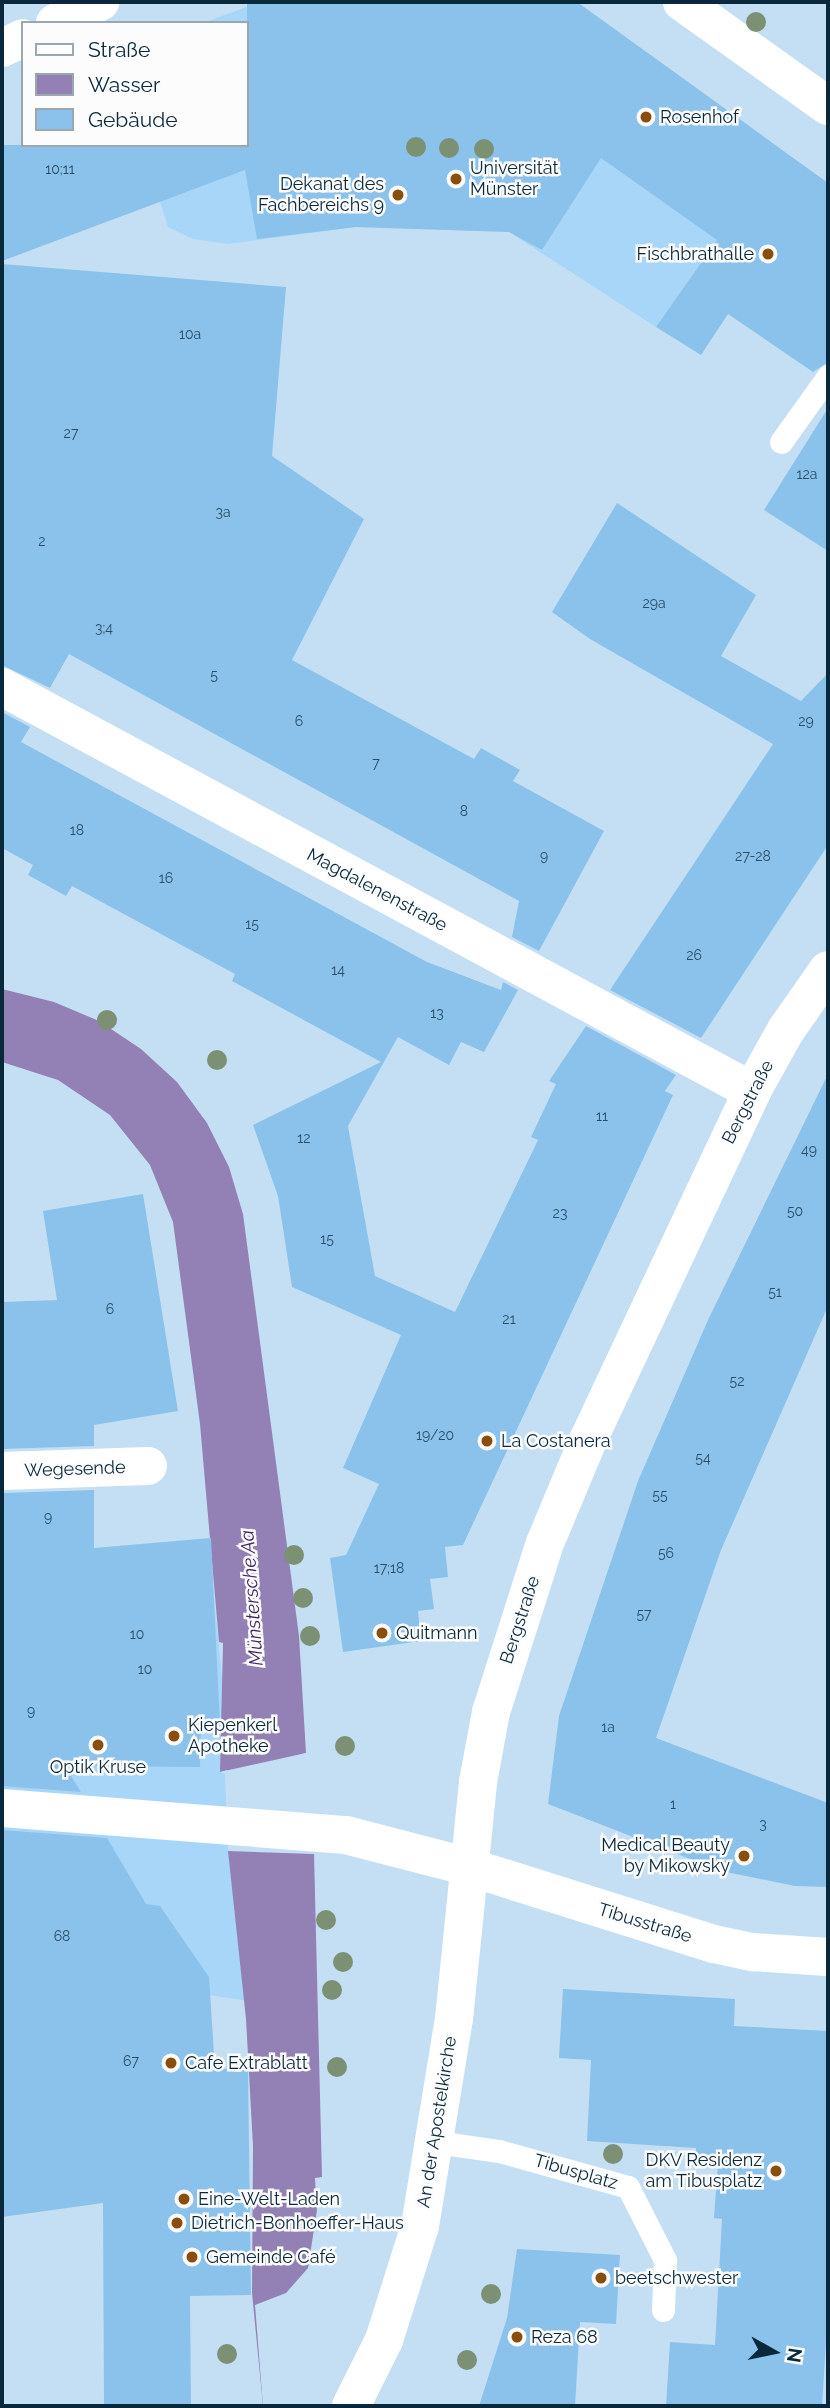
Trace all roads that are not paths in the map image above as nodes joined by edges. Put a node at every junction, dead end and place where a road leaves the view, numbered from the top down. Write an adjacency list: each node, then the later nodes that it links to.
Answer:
1 (100, 2): 3 (street)
2 (682, 2): 6 (street)
3 (59, 21)
4 (21, 39): 5 (street)
5 (2, 48)
6 (828, 106)
7 (828, 376): 8 (lane)
8 (781, 442)
9 (2, 687): 11 (street, Magdalenenstraße)
10 (828, 971): 11 (street, Bergstraße)
11 (752, 1091): 15 (street, Bergstraße)
12 (148, 1466): 13 (street, Wegesende)
13 (2, 1471)
14 (2, 1808): 15 (street)
15 (466, 1866): 16 (street, Tibusstraße); 17 (street, An der Apostelkirche)
16 (828, 1956)
17 (436, 2143): 18 (lane, Tibusplatz); 19 (street, An der Apostelkirche)
18 (663, 2310)
19 (351, 2406)

